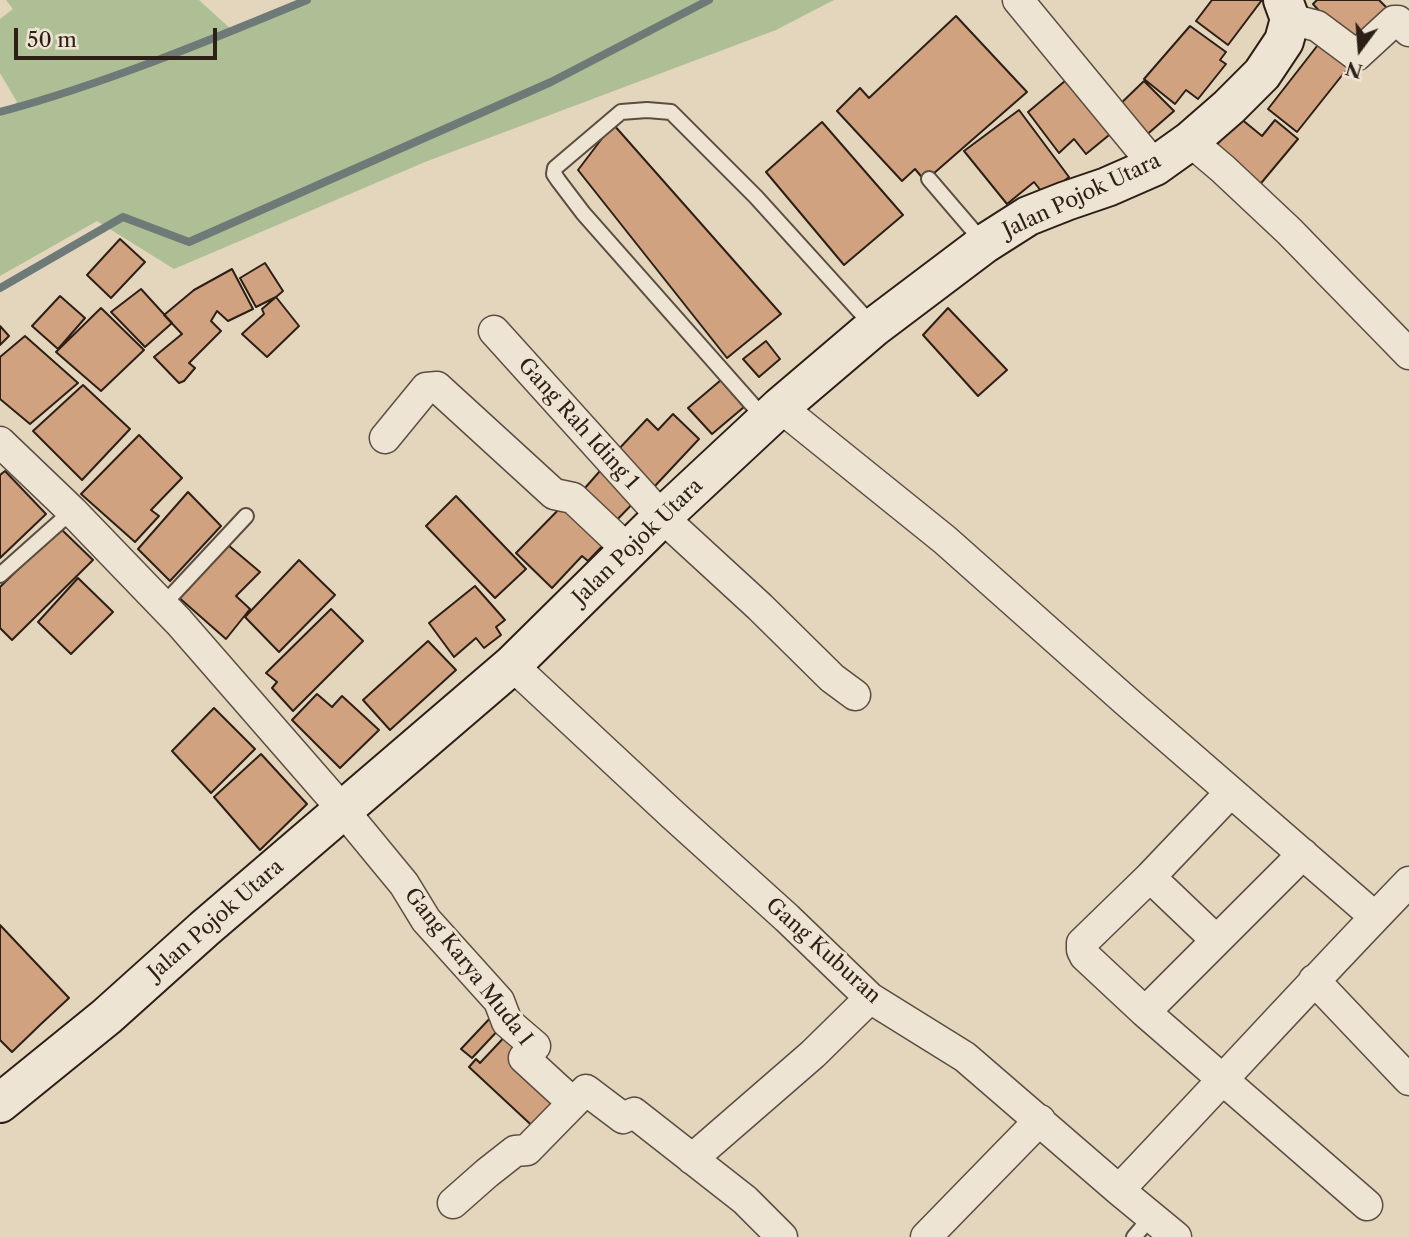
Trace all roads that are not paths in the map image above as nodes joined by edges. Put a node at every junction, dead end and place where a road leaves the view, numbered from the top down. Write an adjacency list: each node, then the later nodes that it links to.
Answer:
1 (1018, 0): 5 (street)
2 (1286, 9): 3 (street); 4 (main road, Jalan Pojok Utara)
3 (1409, 31)
4 (1190, 141): 5 (main road, Jalan Pojok Utara); 10 (street)
5 (1155, 166): 7 (main road, Jalan Pojok Utara)
6 (929, 179): 7 (lane)
7 (984, 244): 8 (main road, Jalan Pojok Utara)
8 (874, 327): 11 (main road, Jalan Pojok Utara); 11 (lane)
9 (494, 331): 16 (street, Gang Rah Iding 1)
10 (1409, 354)
11 (773, 414): 16 (main road, Jalan Pojok Utara); 22 (street)
12 (385, 438): 17 (street)
13 (5, 456): 14 (street)
14 (72, 511): 18 (lane); 19 (street)
15 (246, 516): 19 (lane)
16 (662, 517): 17 (main road, Jalan Pojok Utara); 21 (street, Gang Rah Iding 1)
17 (628, 550): 20 (main road, Jalan Pojok Utara)
18 (0, 575)
19 (162, 606): 23 (street)
20 (512, 665): 23 (main road, Jalan Pojok Utara); 30 (street, Gang Kuburan)
21 (855, 695)
22 (1230, 793): 24 (street); 25 (street)
23 (343, 810): 34 (main road, Jalan Pojok Utara); 35 (street, Gang Karya Muda I)
24 (1303, 854): 27 (street); 28 (street)
25 (1150, 877): 28 (street); 31 (street)
26 (1409, 882): 27 (street)
27 (1375, 917): 29 (street)
28 (1216, 940): 31 (street)
29 (1314, 980): 32 (street); 33 (street)
30 (870, 998): 36 (street, Gang Kuburan); 37 (street)
31 (1145, 1012): 32 (street)
32 (1223, 1080): 38 (street); 40 (street)
33 (1409, 1080)
34 (0, 1102)
35 (573, 1103): 37 (street); 39 (street)
36 (1040, 1120): 38 (street, Gang Kuburan); 43 (street)
37 (692, 1159): 42 (street)
38 (1119, 1190): 41 (street, Gang Kuburan)
39 (453, 1203)
40 (1367, 1205)
41 (1143, 1227): 44 (street, Gang Kuburan)
42 (782, 1237)
43 (926, 1237)
44 (1176, 1237)

